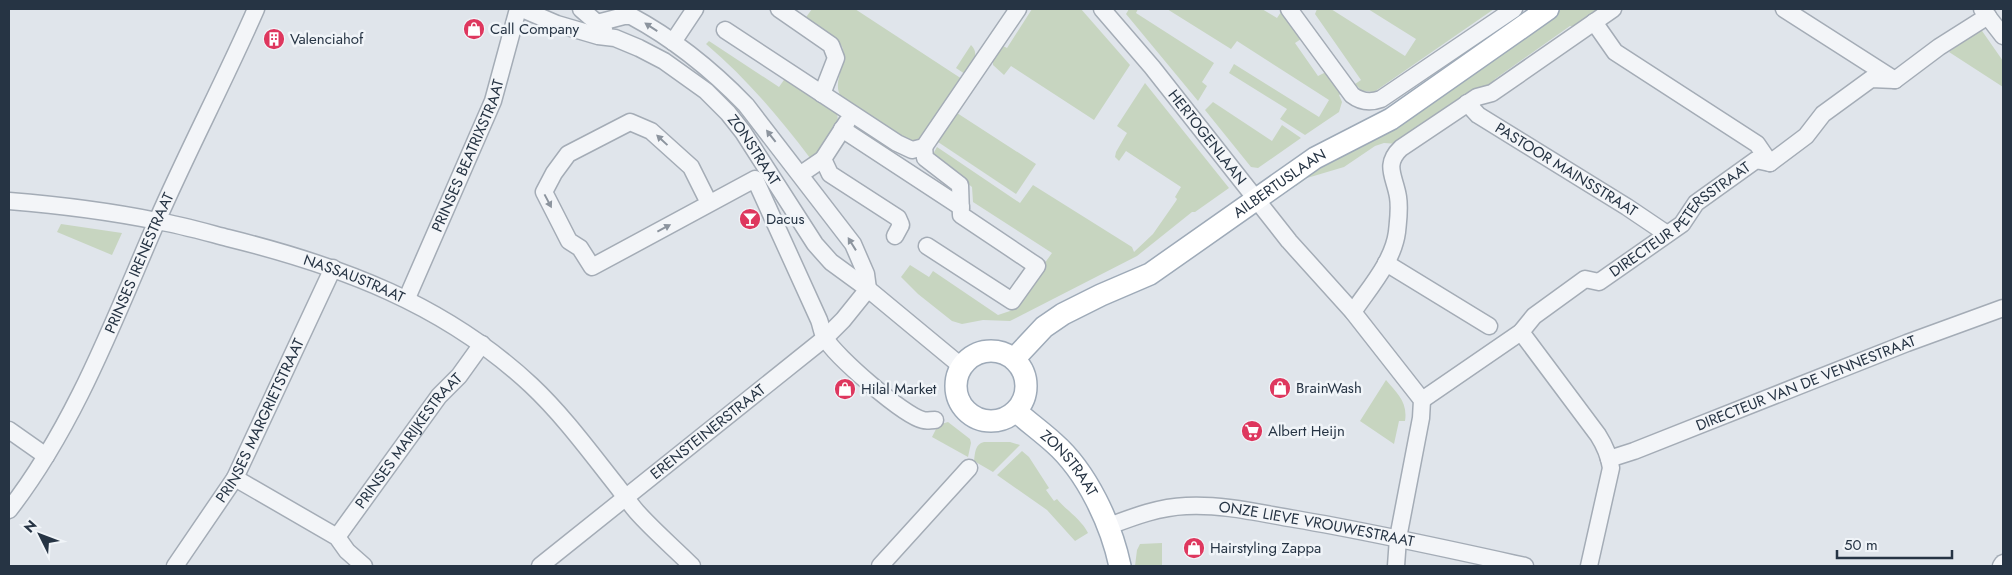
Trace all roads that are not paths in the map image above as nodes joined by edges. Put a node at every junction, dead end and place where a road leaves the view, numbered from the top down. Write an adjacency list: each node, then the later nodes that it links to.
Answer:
1 (256, 9): 34 (street, PRINSES IRENESTRAAT)
2 (518, 9): 41 (street, PRINSES BEATRIXSTRAAT)
3 (522, 9): 19 (street, ZONSTRAAT)
4 (581, 9): 16 (street, ZONSTRAAT)
5 (695, 9): 20 (street)
6 (779, 9): 22 (street)
7 (1018, 9): 26 (street)
8 (1102, 9): 30 (street, HERTOGENLAAN)
9 (1289, 9): 10 (street)
10 (1514, 9)
11 (1548, 9): 30 (main road, AILBERTUSLAAN)
12 (1613, 9): 15 (street)
13 (1784, 9): 21 (street)
14 (1985, 12): 18 (street); 21 (street)
15 (1594, 22): 23 (street); 28 (street)
16 (597, 23): 19 (street, ZONSTRAAT); 20 (street, ZONSTRAAT, one-way to 16)
17 (725, 30): 22 (street)
18 (2003, 36)
19 (615, 38): 40 (street, ZONSTRAAT)
20 (673, 42): 29 (street, ZONSTRAAT, one-way to 20)
21 (1896, 80): 28 (street, DIRECTEUR PETERSSTRAAT)
22 (822, 94): 24 (street)
23 (1467, 103): 35 (street, PASTOOR MAINSSTRAAT); 38 (street)
24 (852, 113): 25 (street, ZONSTRAAT); 26 (street)
25 (842, 129): 27 (street, ZONSTRAAT); 33 (street)
26 (924, 148): 33 (street)
27 (823, 159): 29 (street, ZONSTRAAT); 36 (street)
28 (1770, 163): 35 (street, DIRECTEUR PETERSSTRAAT)
29 (801, 174): 40 (street, ZONSTRAAT, one-way to 29)
30 (1257, 199): 43 (street, HERTOGENLAAN); 48 (main road, AILBERTUSLAAN)
31 (9, 201): 34 (street, NASSAUSTRAAT)
32 (709, 203): 32 (street, one-way to 32); 46 (street, ZONSTRAAT)
33 (960, 206): 37 (street)
34 (157, 221): 39 (street, NASSAUSTRAAT); 54 (street, PRINSES IRENESTRAAT)
35 (1667, 234): 45 (street, DIRECTEUR PETERSSTRAAT)
36 (895, 236)
37 (927, 246)
38 (1386, 263): 43 (street); 44 (street)
39 (333, 268): 41 (street, NASSAUSTRAAT); 57 (street, PRINSES MARGRIETSTRAAT)
40 (868, 289): 46 (street, ERENSTEINERSTRAAT); 49 (street, ZONSTRAAT)
41 (407, 298): 47 (street, NASSAUSTRAAT)
42 (2003, 308): 55 (street, DIRECTEUR VAN DE VENNESTRAAT)
43 (1353, 312): 50 (street, HERTOGENLAAN)
44 (1489, 326)
45 (1521, 332): 50 (street, DIRECTEUR PETERSSTRAAT); 55 (street)
46 (825, 338): 52 (street, ZONSTRAAT); 58 (street, ERENSTEINERSTRAAT)
47 (482, 344): 58 (street, NASSAUSTRAAT); 61 (street, PRINSES MARIJKESTRAAT)
48 (1014, 359): 49 (main road); 51 (main road)
49 (961, 366): 51 (main road)
50 (1422, 400): 62 (street)
51 (1016, 411): 60 (main road, ZONSTRAAT)
52 (935, 420)
53 (9, 430): 54 (street)
54 (46, 456): 59 (street, PRINSES IRENESTRAAT)
55 (1610, 459): 72 (street)
56 (969, 468): 68 (street)
57 (235, 478): 61 (street); 64 (street, PRINSES MARGRIETSTRAAT)
58 (626, 498): 66 (street, ERENSTEINERSTRAAT); 67 (street, NASSAUSTRAAT)
59 (9, 510)
60 (1109, 526): 62 (street, ONZE LIEVE VROUWESTRAAT); 69 (main road, ZONSTRAAT)
61 (337, 537): 65 (street)
62 (1398, 538): 70 (street); 71 (street, ONZE LIEVE VROUWESTRAAT)
63 (2003, 563): 73 (street)
64 (176, 566)
65 (364, 566)
66 (540, 566)
67 (692, 566)
68 (880, 566)
69 (1120, 566)
70 (1396, 566)
71 (1525, 566)
72 (1589, 566)
73 (2001, 566)

